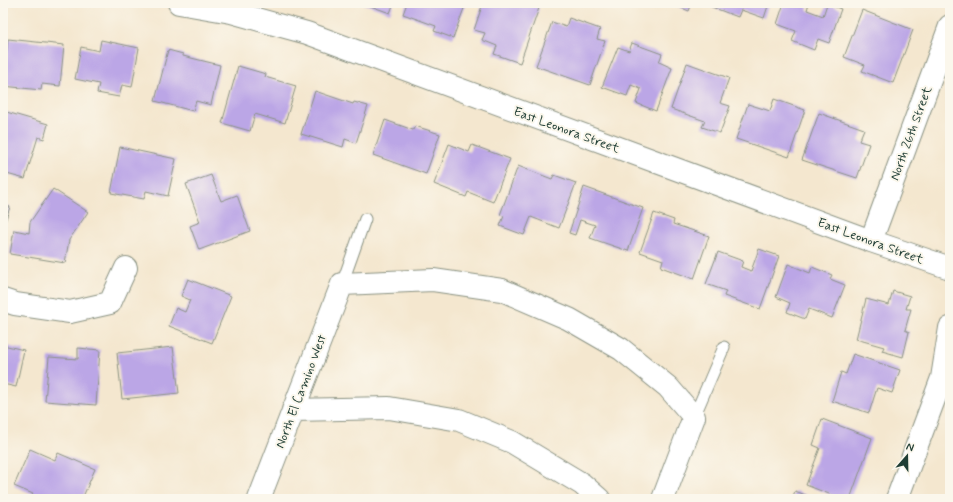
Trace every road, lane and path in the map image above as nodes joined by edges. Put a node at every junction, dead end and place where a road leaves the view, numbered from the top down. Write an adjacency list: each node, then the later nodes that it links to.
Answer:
1 (179, 3): 2 (street, East Leonora Street)
2 (232, 8): 5 (street, East Leonora Street)
3 (950, 26): 5 (street, North 26th Street)
4 (365, 219): 8 (lane)
5 (871, 241): 7 (street, East Leonora Street)
6 (126, 268): 9 (street)
7 (950, 268)
8 (342, 284): 12 (street, North El Camino West); 13 (street)
9 (3, 300)
10 (950, 328): 17 (street)
11 (724, 347): 13 (lane)
12 (293, 410): 14 (street, North El Camino West); 15 (street)
13 (694, 417): 16 (street)
14 (258, 499)
15 (599, 499)
16 (664, 499)
17 (897, 499)

